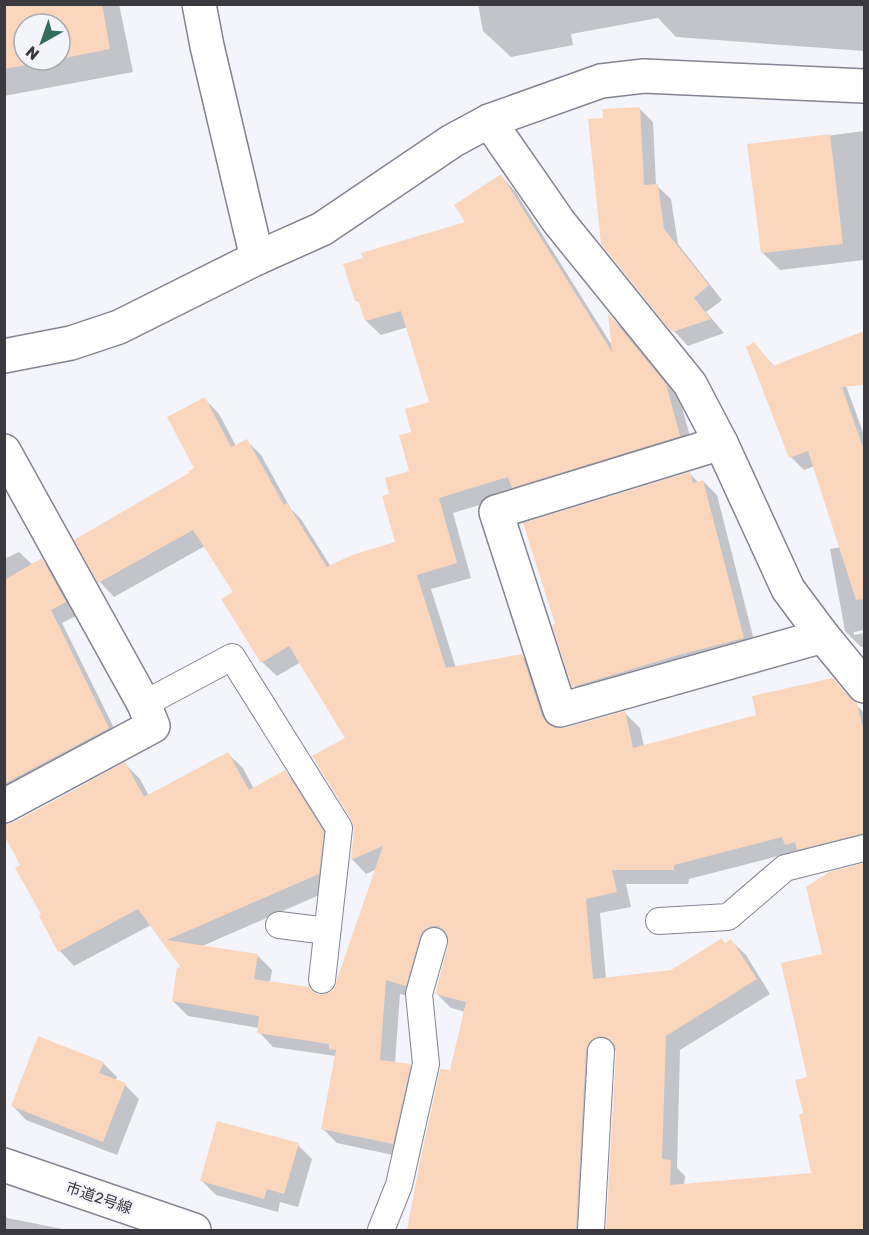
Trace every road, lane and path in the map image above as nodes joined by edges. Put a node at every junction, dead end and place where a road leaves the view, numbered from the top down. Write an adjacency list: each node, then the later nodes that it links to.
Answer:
1 (199, 4): 4 (street)
2 (864, 86): 3 (street)
3 (489, 121): 4 (street); 6 (street)
4 (257, 258): 5 (street)
5 (4, 356)
6 (721, 443): 8 (street); 8 (street)
7 (4, 451): 10 (street)
8 (823, 636): 9 (street)
9 (862, 677)
10 (144, 704): 11 (street); 15 (lane)
11 (4, 806)
12 (864, 848): 13 (lane)
13 (659, 921)
14 (279, 926): 15 (lane)
15 (327, 931): 17 (lane)
16 (434, 941): 22 (lane)
17 (322, 980)
18 (601, 1051): 23 (lane)
19 (4, 1166): 20 (street, 市道2号線)
20 (152, 1224): 21 (street, 市道2号線)
21 (194, 1230)
22 (381, 1230)
23 (591, 1230)

